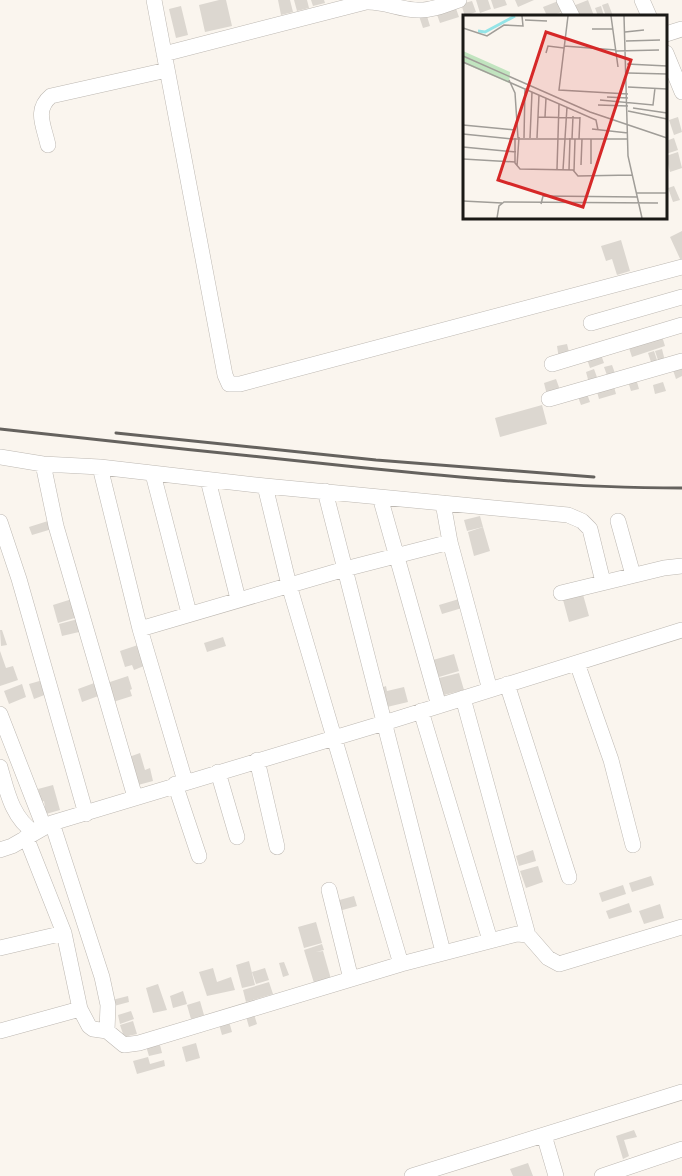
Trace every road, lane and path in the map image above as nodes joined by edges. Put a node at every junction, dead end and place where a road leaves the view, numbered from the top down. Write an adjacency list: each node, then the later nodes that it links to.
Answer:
1 (154, 0): 9 (street)
2 (459, 0): 9 (street)
3 (564, 0): 5 (street)
4 (642, 0): 6 (street)
5 (572, 15)
6 (649, 15)
7 (682, 29): 8 (street)
8 (667, 34)
9 (164, 54): 11 (street)
10 (667, 55): 12 (street)
11 (167, 70): 13 (street); 14 (street)
12 (682, 92)
13 (48, 145)
14 (682, 267)
15 (682, 297): 16 (street)
16 (591, 323)
17 (682, 325): 19 (street)
18 (682, 361): 20 (street)
19 (552, 364)
20 (549, 399)
21 (0, 458): 22 (street)
22 (43, 464): 23 (street); 57 (street)
23 (100, 467): 24 (street); 42 (street)
24 (153, 474): 25 (street); 41 (street)
25 (208, 480): 26 (street); 40 (street)
26 (265, 486): 27 (street); 38 (street)
27 (325, 492): 28 (street); 35 (street)
28 (380, 497): 29 (street); 33 (street)
29 (443, 503): 32 (street); 37 (street)
30 (618, 521): 36 (street)
31 (0, 522): 58 (street)
32 (450, 542): 33 (street); 46 (street)
33 (397, 555): 35 (street); 48 (street)
34 (682, 566): 36 (street)
35 (345, 569): 38 (street); 51 (street)
36 (633, 575): 37 (street)
37 (603, 582): 39 (street)
38 (289, 585): 40 (street); 52 (street)
39 (561, 593)
40 (238, 599): 41 (street)
41 (189, 613): 42 (street)
42 (140, 629): 56 (street)
43 (682, 630): 44 (street)
44 (577, 663): 45 (street); 61 (street)
45 (507, 684): 46 (street); 65 (street)
46 (490, 690): 47 (street)
47 (463, 698): 48 (street); 69 (street)
48 (439, 706): 49 (street)
49 (421, 711): 51 (street); 70 (street)
50 (0, 714): 59 (street)
51 (384, 723): 52 (street); 72 (street)
52 (335, 737): 53 (street); 73 (street)
53 (257, 760): 54 (street); 62 (street)
54 (218, 772): 56 (street); 60 (street)
55 (1, 774): 59 (street)
56 (180, 783): 57 (street); 64 (street)
57 (135, 797): 58 (street)
58 (86, 814): 59 (street)
59 (39, 830): 63 (street); 68 (street); 77 (street)
60 (237, 837)
61 (633, 845)
62 (278, 847)
63 (0, 850)
64 (199, 856)
65 (568, 877)
66 (329, 890): 74 (street)
67 (682, 927): 69 (street)
68 (64, 933): 71 (street); 75 (street)
69 (528, 935): 70 (street)
70 (490, 940): 72 (street)
71 (0, 948)
72 (443, 952): 73 (street)
73 (400, 964): 74 (street)
74 (351, 979): 77 (street)
75 (80, 1009): 76 (street); 77 (street)
76 (0, 1030)
77 (107, 1031)
78 (682, 1092): 79 (street)
79 (544, 1135): 82 (street); 83 (street)
80 (682, 1149): 81 (street)
81 (626, 1172): 84 (street)
82 (412, 1176)
83 (556, 1176)
84 (602, 1176)

